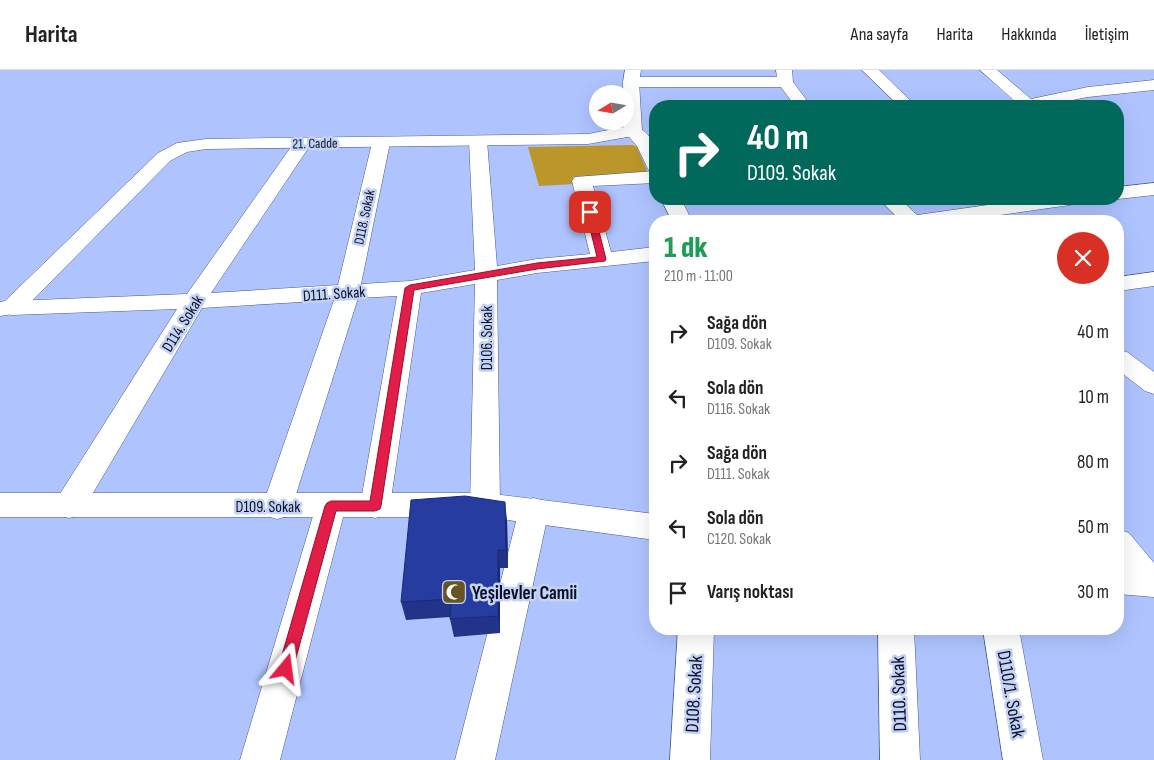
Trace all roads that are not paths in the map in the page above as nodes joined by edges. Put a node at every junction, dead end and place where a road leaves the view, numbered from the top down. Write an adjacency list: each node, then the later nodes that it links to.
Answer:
1 (870, 70): 7 (street)
2 (988, 70): 8 (street)
3 (632, 76): 4 (street); 10 (street)
4 (784, 76): 6 (street)
5 (1154, 85): 9 (street)
6 (799, 100)
7 (902, 100)
8 (1019, 100)
9 (1049, 100)
10 (645, 140): 11 (street, 21. Cadde)
11 (478, 141): 12 (street, 21. Cadde); 23 (street, D106. Sokak)
12 (381, 143): 13 (street, 21. Cadde); 27 (street, D118. Sokak)
13 (302, 144): 28 (street, D114. Sokak); 29 (street, 21. Cadde)
14 (649, 177): 22 (street)
15 (1154, 188): 16 (street)
16 (1124, 192)
17 (895, 205): 19 (street)
18 (1029, 205): 20 (street)
19 (906, 215)
20 (959, 215)
21 (649, 255): 22 (street, D111. Sokak)
22 (602, 259): 23 (street, D111. Sokak)
23 (486, 274): 26 (street, D111. Sokak); 33 (street, D106. Sokak)
24 (1154, 279): 25 (street)
25 (1124, 283)
26 (410, 288): 27 (street, D111. Sokak); 37 (street)
27 (348, 292): 28 (street, D111. Sokak); 35 (street, D118. Sokak)
28 (194, 302): 29 (street, D111. Sokak); 34 (street, D114. Sokak)
29 (6, 308)
30 (1124, 362): 31 (street)
31 (1154, 385)
32 (0, 505): 34 (street, D109. Sokak)
33 (485, 505): 37 (street, D109. Sokak); 38 (street, D109. Sokak)
34 (69, 506): 35 (street, D109. Sokak)
35 (277, 506): 36 (street, D109. Sokak)
36 (331, 506): 37 (street, D109. Sokak); 46 (street)
37 (375, 506)
38 (534, 510): 39 (street, D109. Sokak); 47 (street)
39 (649, 527)
40 (1124, 549): 42 (street)
41 (1124, 581): 42 (street)
42 (1152, 583)
43 (696, 635): 48 (street, D108. Sokak)
44 (896, 635): 49 (street, D110. Sokak)
45 (1002, 635): 50 (street, D110/1. Sokak)
46 (260, 760)
47 (475, 760)
48 (690, 760)
49 (900, 760)
50 (1024, 760)

